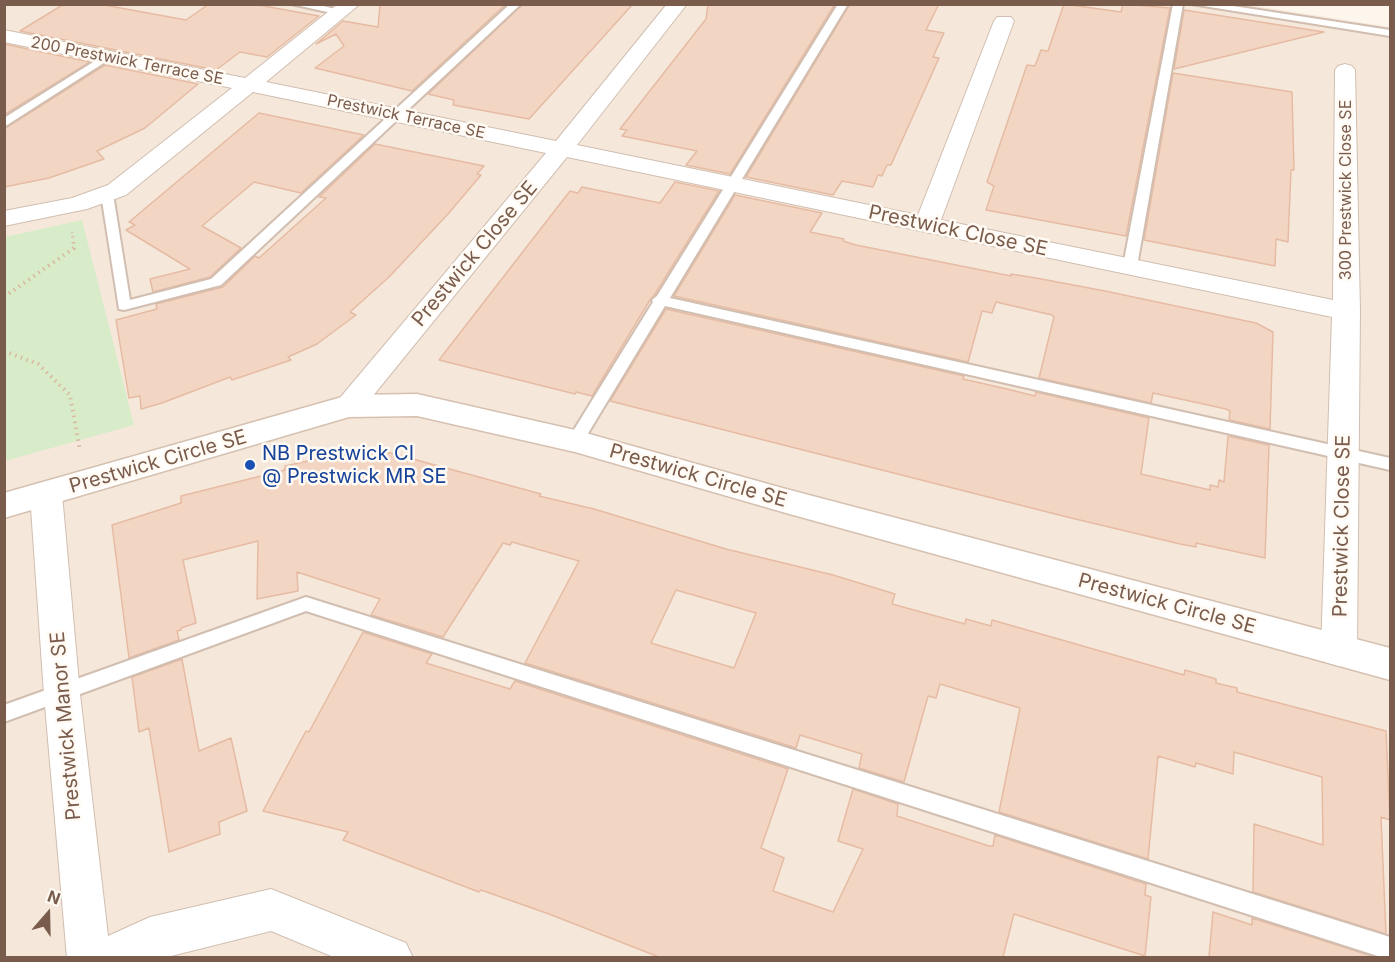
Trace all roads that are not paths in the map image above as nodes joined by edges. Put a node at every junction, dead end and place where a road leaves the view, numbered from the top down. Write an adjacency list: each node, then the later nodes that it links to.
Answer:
1 (296, 4): 7 (lane)
2 (516, 4): 14 (lane)
3 (678, 4): 16 (street)
4 (843, 4): 17 (lane)
5 (1178, 4): 21 (lane)
6 (1196, 4): 9 (lane)
7 (346, 8): 13 (street)
8 (1004, 21): 20 (street)
9 (1390, 33)
10 (4, 36): 11 (street, 200 Prestwick Terrace SE)
11 (106, 57): 13 (street, 200 Prestwick Terrace SE); 15 (lane)
12 (1346, 70): 23 (street, 300 Prestwick Close SE)
13 (250, 85): 14 (street, Prestwick Terrace SE); 18 (street)
14 (398, 116): 16 (street, Prestwick Terrace SE); 18 (lane)
15 (4, 124)
16 (561, 150): 17 (street, Prestwick Close SE); 24 (street, Prestwick Close SE)
17 (731, 185): 20 (street, Prestwick Close SE); 22 (lane)
18 (107, 194): 19 (street)
19 (4, 219)
20 (927, 225): 21 (street, Prestwick Close SE)
21 (1130, 266): 23 (street, Prestwick Close SE)
22 (659, 300): 25 (lane); 26 (lane)
23 (1346, 310): 26 (street, Prestwick Close SE)
24 (349, 406): 25 (street, Prestwick Circle SE); 28 (street, Prestwick Circle SE)
25 (575, 441): 30 (street, Prestwick Circle SE)
26 (1343, 454): 27 (lane); 30 (street, Prestwick Close SE)
27 (1390, 464)
28 (46, 494): 29 (street, Prestwick Circle SE); 32 (street, Prestwick Manor SE)
29 (4, 506)
30 (1339, 651): 31 (street, Prestwick Circle SE)
31 (1390, 664)
32 (62, 694): 33 (lane); 34 (lane); 35 (street, Prestwick Manor SE)
33 (4, 714)
34 (1390, 948)
35 (89, 957)
36 (111, 957): 37 (street)
37 (391, 957)

